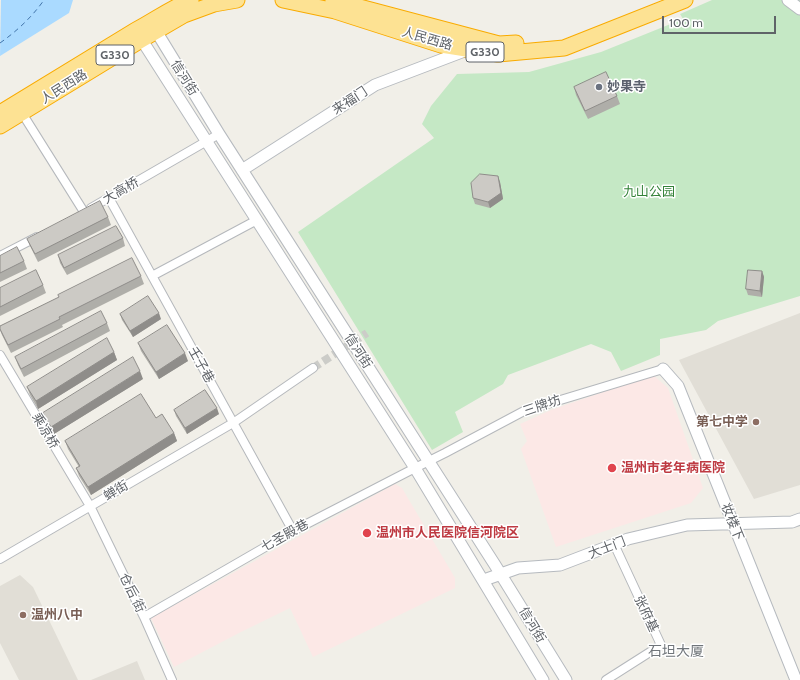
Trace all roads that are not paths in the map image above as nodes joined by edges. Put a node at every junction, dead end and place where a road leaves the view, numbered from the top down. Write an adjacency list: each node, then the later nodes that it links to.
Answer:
1 (191, 0): 10 (highway, 人民西路 / G330)
2 (237, 0): 10 (highway, 人民西路 / G330)
3 (283, 0): 12 (highway, 人民西路 / G330)
4 (333, 0): 8 (highway, 人民西路 / G330)
5 (656, 0): 8 (highway, 人民西路 / G330)
6 (685, 0): 12 (highway, 人民西路 / G330)
7 (788, 0): 9 (main road)
8 (349, 2)
9 (800, 9)
10 (153, 27): 11 (highway, 人民西路 / G330); 16 (main road, 信河街)
11 (138, 35): 13 (highway, 人民西路 / G330); 14 (highway, 人民西路 / G330); 17 (main road, 信河街)
12 (467, 50): 18 (main road, 来福门)
13 (0, 112)
14 (22, 113): 15 (highway, 人民西路 / G330); 19 (street, 大高桥)
15 (0, 126)
16 (219, 134): 17 (street, 大高桥); 18 (main road, 信河街)
17 (206, 142): 19 (street, 大高桥); 20 (main road, 信河街)
18 (242, 170): 28 (main road, 信河街)
19 (109, 198): 23 (street, 壬子巷)
20 (257, 220): 23 (street); 29 (main road, 信河街)
21 (44, 233): 22 (street)
22 (0, 256)
23 (152, 276): 27 (street, 壬子巷)
24 (0, 355): 30 (street, 乘凉桥)
25 (313, 368): 27 (street, 蝉街)
26 (663, 369): 28 (street, 三牌坊); 32 (main road, 妆楼下)
27 (233, 423): 30 (street, 蝉街); 33 (street, 壬子巷)
28 (429, 461): 29 (street, 七圣殿巷); 36 (main road, 信河街)
29 (415, 468): 33 (street, 七圣殿巷); 37 (main road, 信河街)
30 (90, 506): 35 (street, 蝉街); 38 (street, 仓后 街)
31 (800, 519): 32 (main road, 大士门)
32 (732, 524): 34 (main road, 大士门); 43 (main road, 妆楼下)
33 (293, 531): 38 (street, 七圣殿巷)
34 (614, 544): 36 (main road, 大士门); 42 (street, 张府基)
35 (0, 559)
36 (501, 574): 37 (main road, 大士门); 41 (main road, 信河街)
37 (484, 580): 40 (main road, 信河街)
38 (144, 617): 39 (street, 仓后 街)
39 (172, 680)
40 (543, 680)
41 (566, 680)
42 (606, 680)
43 (796, 680)

